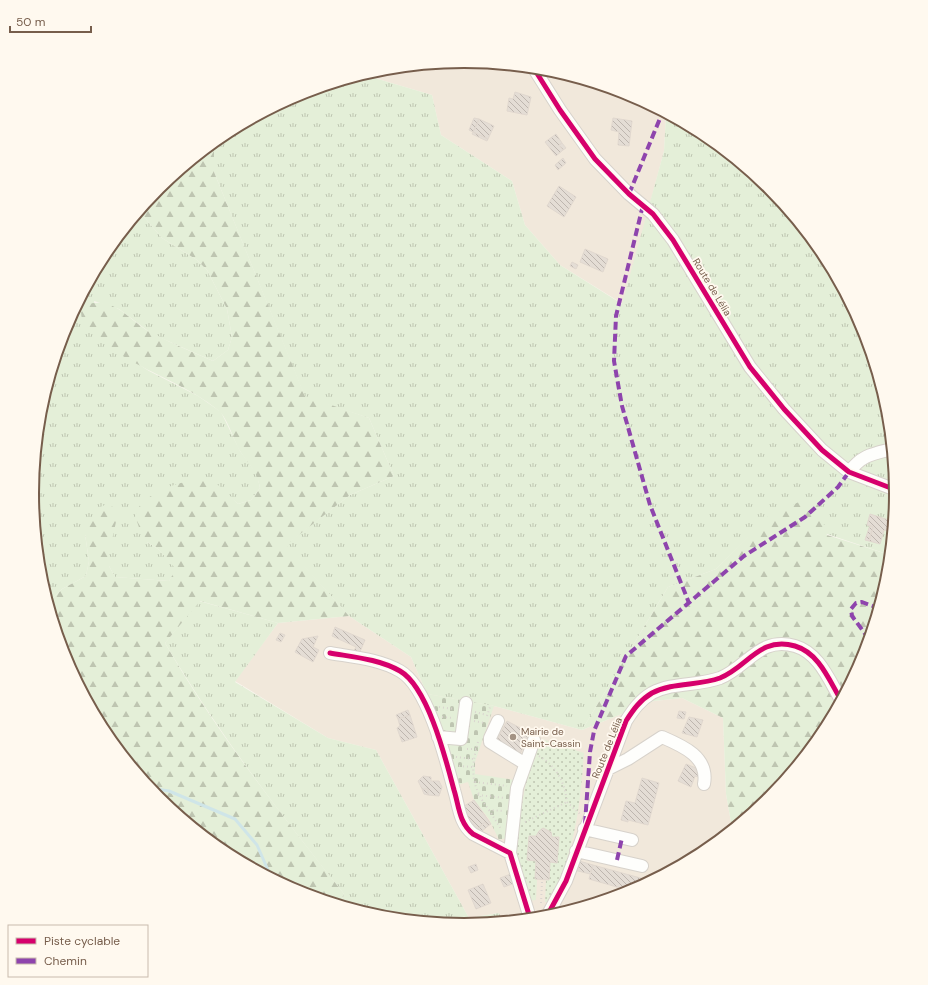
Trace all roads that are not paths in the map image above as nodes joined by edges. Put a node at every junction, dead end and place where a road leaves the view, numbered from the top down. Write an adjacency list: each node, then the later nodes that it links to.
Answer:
1 (539, 74): 3 (street, Route de Lélia)
2 (886, 450): 3 (street)
3 (849, 472): 4 (street, Route de Lélia)
4 (889, 487)
5 (330, 653): 9 (street)
6 (837, 694): 12 (street, Route de Lélia)
7 (466, 703): 9 (street)
8 (498, 721): 11 (street)
9 (438, 737): 17 (street)
10 (532, 745): 11 (street)
11 (524, 763): 17 (street)
12 (608, 769): 13 (street); 14 (street, Route de Lélia)
13 (704, 784)
14 (584, 824): 15 (street); 16 (street, Route de Lélia)
15 (632, 840)
16 (576, 851): 18 (street); 19 (street, Route de Lélia)
17 (510, 853): 20 (street)
18 (642, 866)
19 (546, 909)
20 (528, 912)

